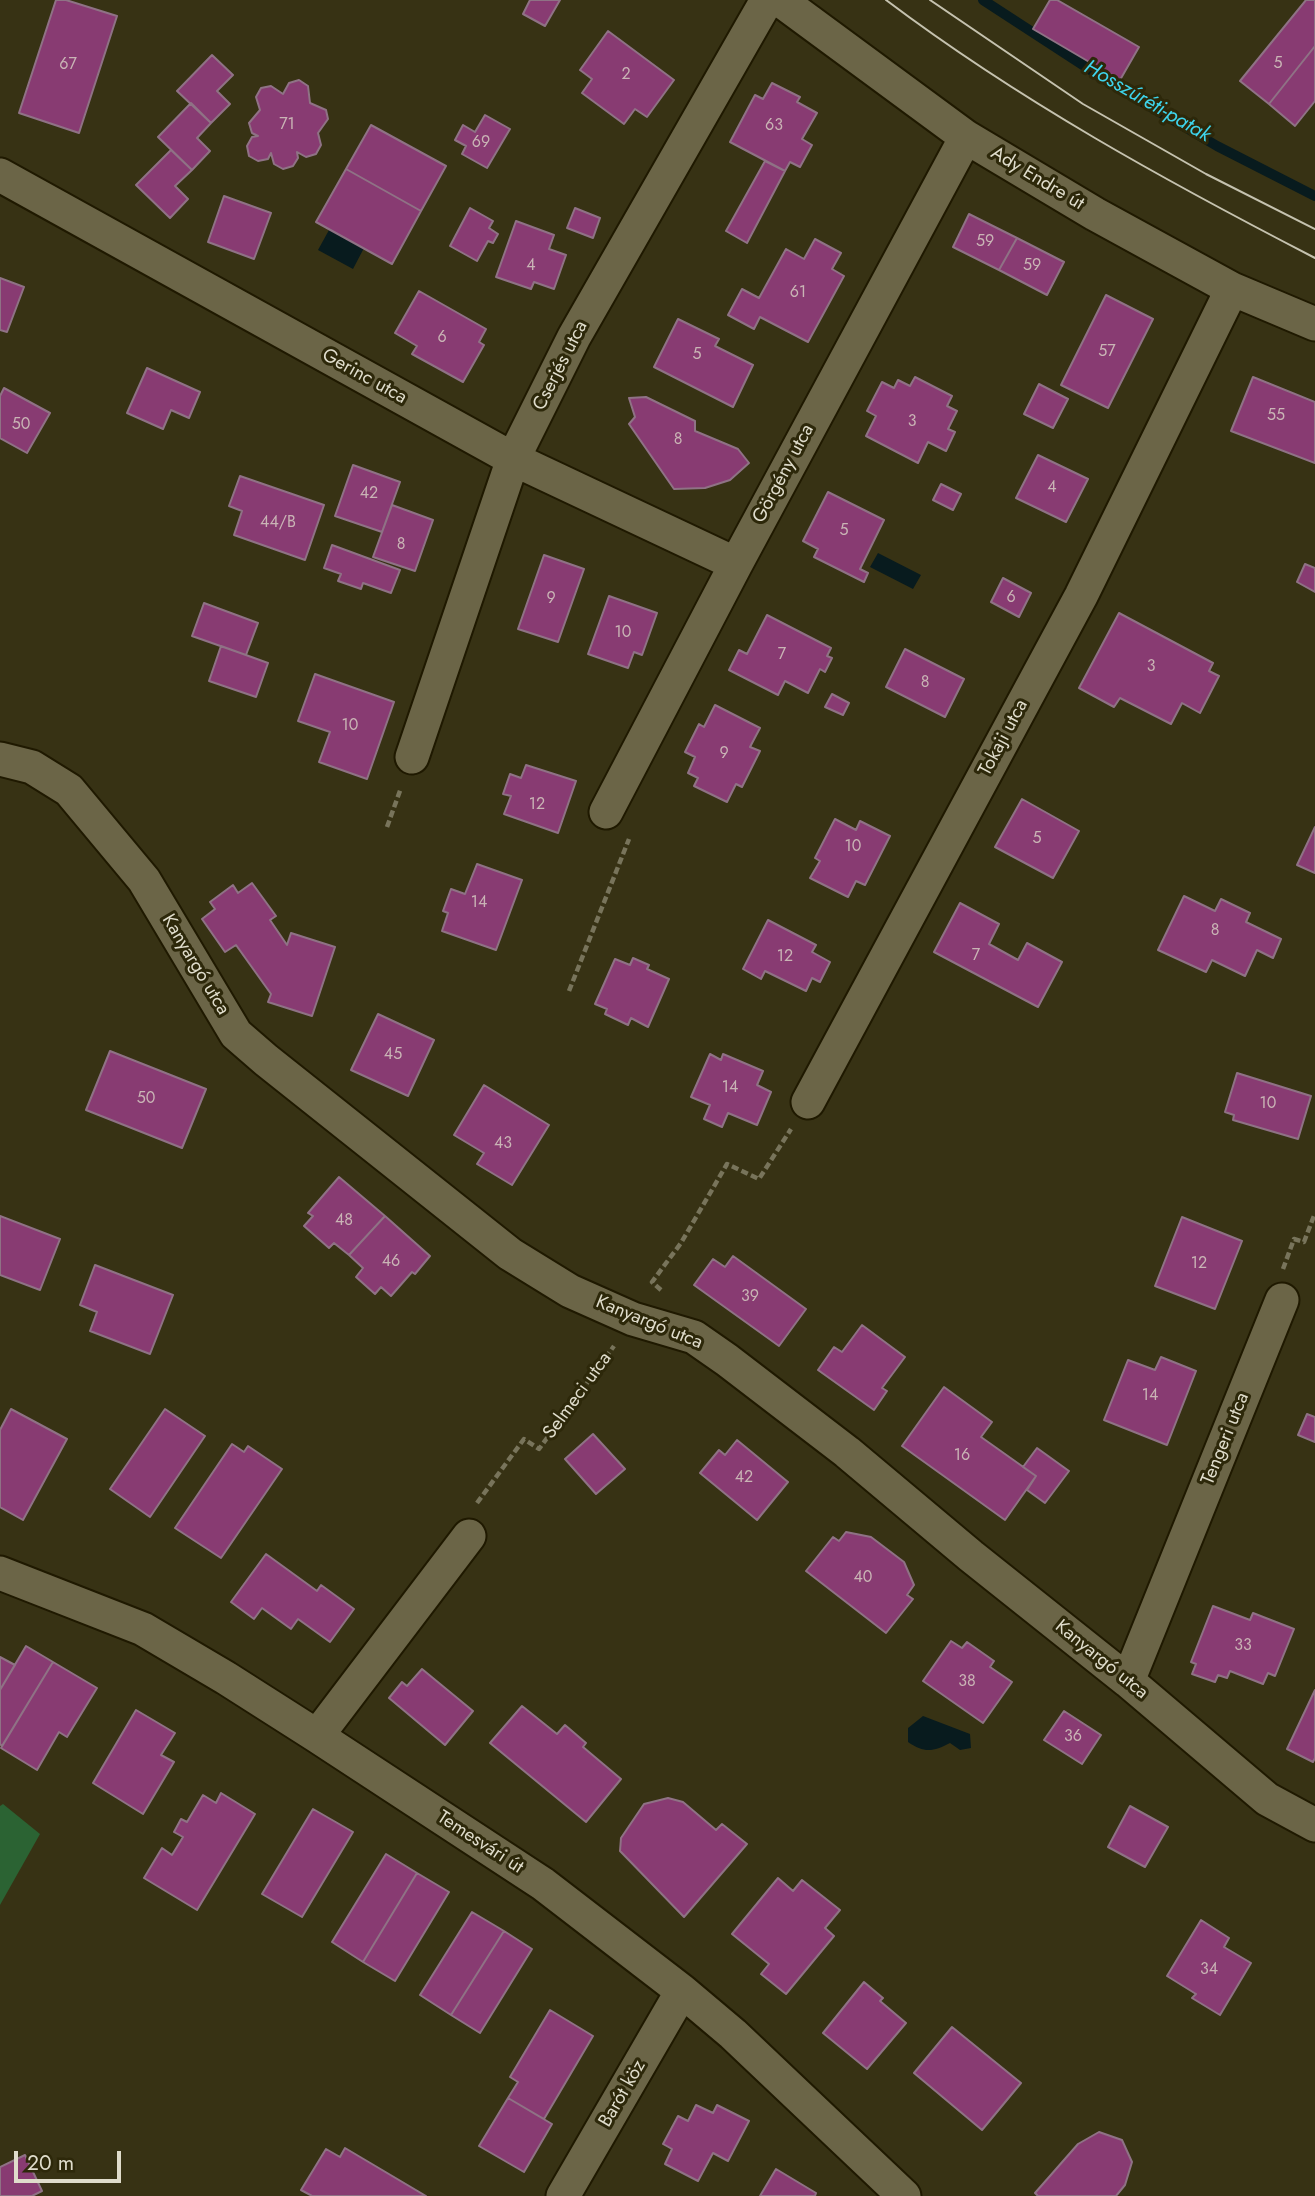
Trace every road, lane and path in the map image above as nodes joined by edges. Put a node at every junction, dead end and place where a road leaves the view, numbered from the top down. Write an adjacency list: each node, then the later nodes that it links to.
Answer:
1 (767, 0): 7 (street, Cserjés utca)
2 (780, 0): 3 (street, Ady Endre út)
3 (966, 138): 5 (street, Ady Endre út); 8 (street, Görgény utca)
4 (0, 175): 7 (street, Gerinc utca)
5 (1232, 289): 6 (street, Ady Endre út); 14 (street, Tokaji utca)
6 (1315, 324)
7 (513, 459): 8 (street, Gerinc utca); 9 (street, Cserjés utca)
8 (736, 564): 11 (street, Görgény utca)
9 (412, 757)
10 (0, 759): 18 (street, Kanyargó utca)
11 (606, 812)
12 (631, 834): 13 (path)
13 (569, 991)
14 (808, 1102): 16 (path)
15 (1315, 1213): 17 (path)
16 (652, 1282)
17 (1282, 1300): 22 (street, Tengeri utca)
18 (633, 1319): 19 (path, Selmeci utca); 22 (street, Kanyargó utca)
19 (477, 1504)
20 (469, 1536): 23 (street)
21 (0, 1573): 23 (street, Temesvári út)
22 (1128, 1681): 24 (street, Kanyargó utca)
23 (317, 1736): 25 (street, Temesvári út)
24 (1315, 1825)
25 (682, 1991): 26 (street, Barót köz); 27 (street, Temesvári út)
26 (563, 2196)
27 (905, 2196)

